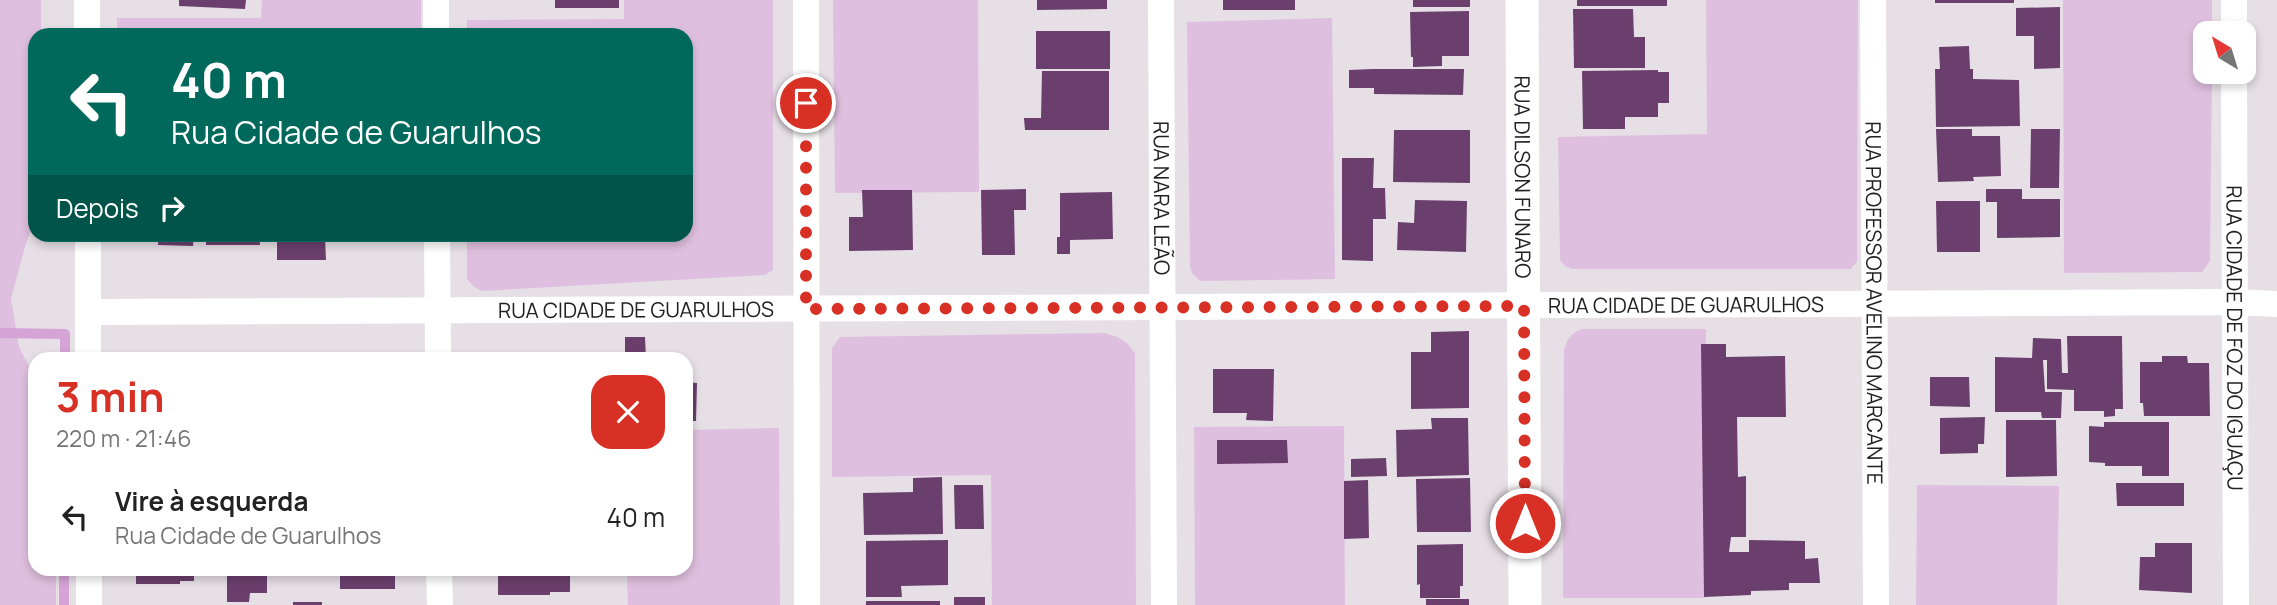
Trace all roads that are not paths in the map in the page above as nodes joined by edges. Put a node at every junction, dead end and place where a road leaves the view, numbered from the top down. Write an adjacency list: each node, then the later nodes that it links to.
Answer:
1 (87, 0): 9 (street)
2 (436, 0): 10 (street)
3 (806, 0): 19 (street)
4 (1161, 0): 18 (street, RUA NARA LEÃO)
5 (1522, 0): 17 (street, RUA DILSON FUNARO)
6 (1873, 0): 15 (street, RUA PROFESSOR AVELINO MARCANTE)
7 (2234, 0): 8 (street)
8 (2234, 21)
9 (87, 28)
10 (436, 28)
11 (2234, 84): 14 (street, RUA CIDADE DE FOZ DO IGUAÇU)
12 (88, 242): 21 (street)
13 (437, 242): 20 (street)
14 (2235, 302): 15 (street, RUA CIDADE DE GUARULHOS); 16 (street, RUA CIDADE DE GUARULHOS); 32 (street, RUA CIDADE DE FOZ DO IGUAÇU)
15 (1874, 303): 17 (street, RUA CIDADE DE GUARULHOS); 31 (street, RUA PROFESSOR AVELINO MARCANTE)
16 (2277, 304)
17 (1524, 306): 18 (street, RUA CIDADE DE GUARULHOS); 30 (street, RUA DILSON FUNARO)
18 (1162, 307): 19 (street, RUA CIDADE DE GUARULHOS); 29 (street, RUA NARA LEÃO)
19 (806, 309): 20 (street, RUA CIDADE DE GUARULHOS); 28 (street)
20 (438, 310): 21 (street, RUA CIDADE DE GUARULHOS); 23 (street)
21 (88, 312): 22 (street)
22 (88, 352)
23 (438, 352)
24 (89, 576): 26 (street)
25 (439, 576): 27 (street)
26 (89, 605)
27 (440, 605)
28 (807, 605)
29 (1164, 605)
30 (1525, 605)
31 (1876, 605)
32 (2236, 605)

